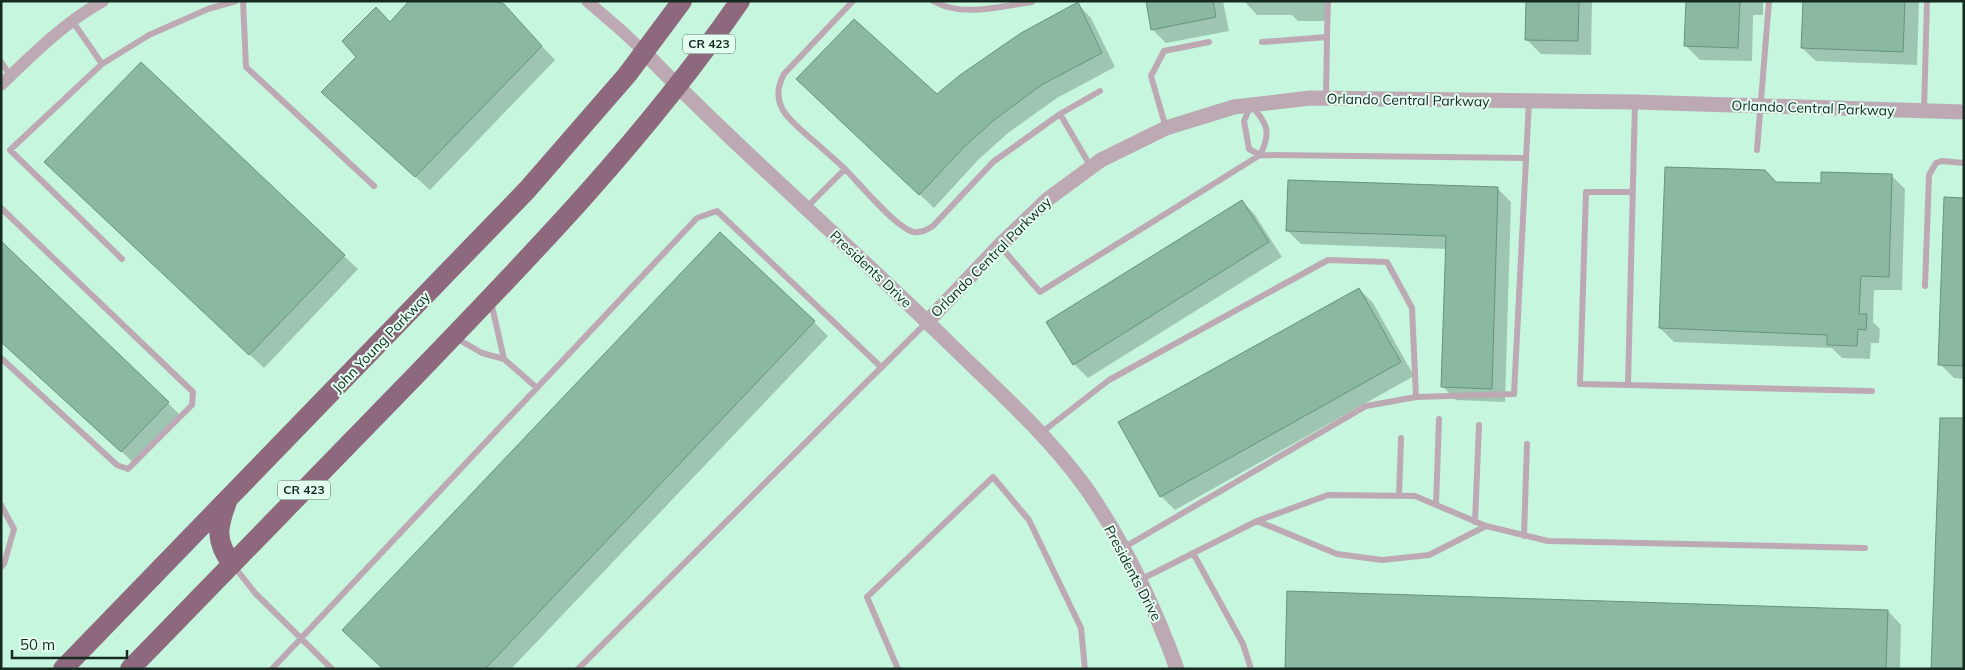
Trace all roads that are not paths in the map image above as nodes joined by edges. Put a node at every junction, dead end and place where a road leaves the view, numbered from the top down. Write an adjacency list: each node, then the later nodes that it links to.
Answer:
1 (103, 1): 13 (street)
2 (236, 1): 19 (lane)
3 (243, 1): 39 (lane)
4 (587, 1): 17 (street, Presidents Drive)
5 (682, 1): 17 (highway, John Young Parkway / CR 423)
6 (740, 1): 22 (highway, CR 423)
7 (853, 1): 37 (lane)
8 (933, 1): 12 (lane)
9 (1328, 1): 14 (lane)
10 (1769, 1): 28 (lane)
11 (1927, 1): 29 (lane)
12 (1032, 2)
13 (74, 22): 19 (lane); 20 (street)
14 (1327, 37): 16 (lane); 24 (lane)
15 (1209, 42): 32 (lane)
16 (1262, 42)
17 (644, 52): 22 (street, Presidents Drive); 62 (highway, John Young Parkway / CR 423)
18 (1, 62): 20 (lane)
19 (102, 64): 44 (lane)
20 (11, 76): 21 (street)
21 (1, 85)
22 (677, 86): 42 (street, Presidents Drive); 46 (highway, CR 423)
23 (1100, 91): 31 (lane)
24 (1326, 99): 25 (street, Orlando Central Parkway); 27 (street, Orlando Central Parkway)
25 (1529, 101): 26 (street, Orlando Central Parkway); 35 (lane)
26 (1635, 102): 28 (street, Orlando Central Parkway); 40 (lane)
27 (1251, 106): 32 (street, Orlando Central Parkway); 34 (lane); 34 (lane)
28 (1760, 106): 29 (street, Orlando Central Parkway); 33 (lane)
29 (1924, 111): 30 (street, Orlando Central Parkway)
30 (1964, 112)
31 (1060, 114): 37 (lane); 38 (lane)
32 (1166, 128): 38 (street, Orlando Central Parkway)
33 (1757, 150)
34 (1260, 155): 35 (lane); 43 (lane)
35 (1526, 158): 55 (lane)
36 (1964, 163): 45 (lane)
37 (845, 168): 42 (lane)
38 (1091, 168): 43 (street, Orlando Central Parkway)
39 (374, 186)
40 (1632, 192): 52 (lane); 52 (lane)
41 (1, 208): 49 (lane)
42 (806, 208): 47 (street, Presidents Drive)
43 (1000, 245): 47 (street, Orlando Central Parkway)
44 (122, 260)
45 (1925, 286)
46 (490, 299): 48 (highway, CR 423); 50 (lane)
47 (927, 322): 51 (lane); 58 (street, Presidents Drive)
48 (453, 336): 50 (lane); 72 (highway, CR 423)
49 (1, 358)
50 (504, 359): 53 (lane)
51 (881, 367): 53 (lane); 80 (lane)
52 (1628, 386): 54 (lane)
53 (537, 388): 75 (lane)
54 (1872, 391)
55 (1416, 397): 58 (lane); 69 (lane)
56 (1439, 419): 64 (lane)
57 (1479, 425): 66 (lane)
58 (1041, 433): 69 (street, Presidents Drive)
59 (1401, 438): 61 (lane)
60 (1527, 444): 68 (lane)
61 (1399, 496): 64 (lane); 65 (lane)
62 (228, 498): 72 (highway); 76 (highway, John Young Parkway / CR 423)
63 (1, 505): 73 (lane)
64 (1436, 505): 66 (lane)
65 (1257, 521): 67 (lane); 71 (lane)
66 (1475, 522): 67 (lane)
67 (1486, 526): 68 (lane)
68 (1524, 536): 70 (lane)
69 (1122, 548): 74 (street, Presidents Drive)
70 (1865, 548)
71 (1193, 553): 74 (lane); 84 (lane)
72 (232, 564): 75 (lane); 77 (highway, CR 423)
73 (1, 567)
74 (1140, 580): 83 (street, Presidents Drive)
75 (302, 639): 78 (lane); 79 (lane)
76 (63, 669)
77 (130, 669)
78 (272, 669)
79 (332, 669)
80 (578, 669)
81 (898, 669): 82 (lane)
82 (1085, 669)
83 (1177, 669)
84 (1251, 669)

